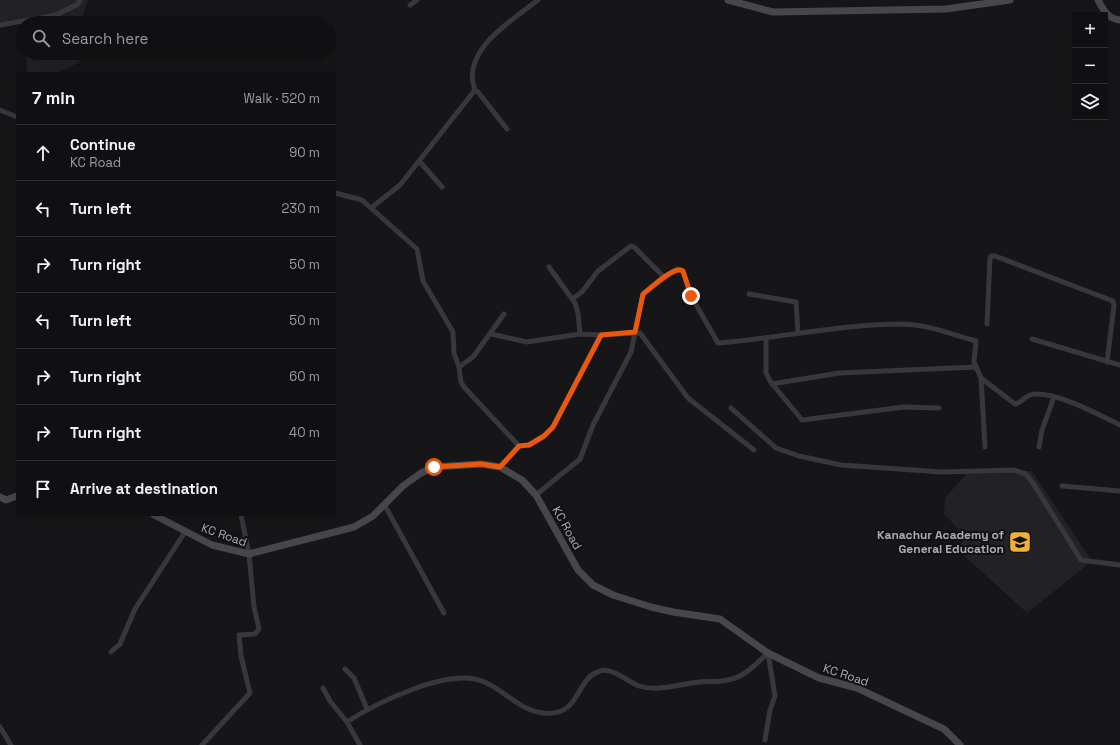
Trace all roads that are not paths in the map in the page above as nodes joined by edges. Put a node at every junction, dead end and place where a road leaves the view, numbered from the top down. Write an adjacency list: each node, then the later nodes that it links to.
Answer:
1 (80, 0): 8 (street)
2 (417, 0): 7 (street)
3 (538, 0): 12 (street)
4 (728, 0): 5 (main road)
5 (1010, 0)
6 (1098, 0): 9 (main road)
7 (410, 5)
8 (50, 16)
9 (1120, 20)
10 (16, 22): 11 (street)
11 (0, 25)
12 (475, 90): 15 (street); 16 (street)
13 (0, 110): 14 (street)
14 (16, 117)
15 (507, 129)
16 (420, 162): 17 (street); 19 (street)
17 (442, 187)
18 (336, 194): 19 (street)
19 (371, 208): 35 (street)
20 (548, 266): 23 (street)
21 (664, 277): 23 (street); 26 (street); 31 (street)
22 (749, 294): 27 (street)
23 (572, 299): 29 (street)
24 (504, 314): 28 (street)
25 (988, 324): 33 (street)
26 (635, 332): 30 (street); 46 (street); 50 (street)
27 (798, 333): 31 (street); 36 (street)
28 (491, 334): 29 (street); 35 (street)
29 (580, 334): 30 (street)
30 (601, 335): 43 (street)
31 (766, 338): 38 (street)
32 (1032, 339): 33 (street)
33 (1107, 362): 34 (street)
34 (1120, 365)
35 (459, 367): 43 (street)
36 (976, 367): 37 (street); 38 (street)
37 (981, 378): 39 (street); 44 (street)
38 (772, 384): 41 (street)
39 (1054, 397): 42 (street); 45 (street)
40 (731, 408): 58 (street)
41 (939, 408)
42 (1120, 425)
43 (519, 446): 47 (street)
44 (985, 446)
45 (1039, 448)
46 (754, 450)
47 (500, 467): 50 (main road, KC Road); 53 (main road, KC Road)
48 (1062, 486): 49 (street)
49 (1120, 491)
50 (536, 495): 61 (main road, KC Road)
51 (0, 496): 52 (main road)
52 (16, 496)
53 (384, 504): 57 (main road, KC Road); 59 (street)
54 (156, 516): 56 (main road, KC Road)
55 (241, 516): 57 (street)
56 (185, 532): 57 (main road, KC Road); 60 (street)
57 (249, 554): 69 (street)
58 (1120, 565)
59 (444, 612)
60 (111, 652)
61 (768, 653): 64 (street); 67 (street); 71 (main road, KC Road)
62 (345, 669): 64 (street)
63 (323, 688): 65 (street)
64 (366, 709): 65 (street)
65 (347, 722): 70 (street)
66 (0, 728): 68 (street)
67 (765, 740)
68 (11, 745)
69 (202, 745)
70 (360, 745)
71 (960, 745)

